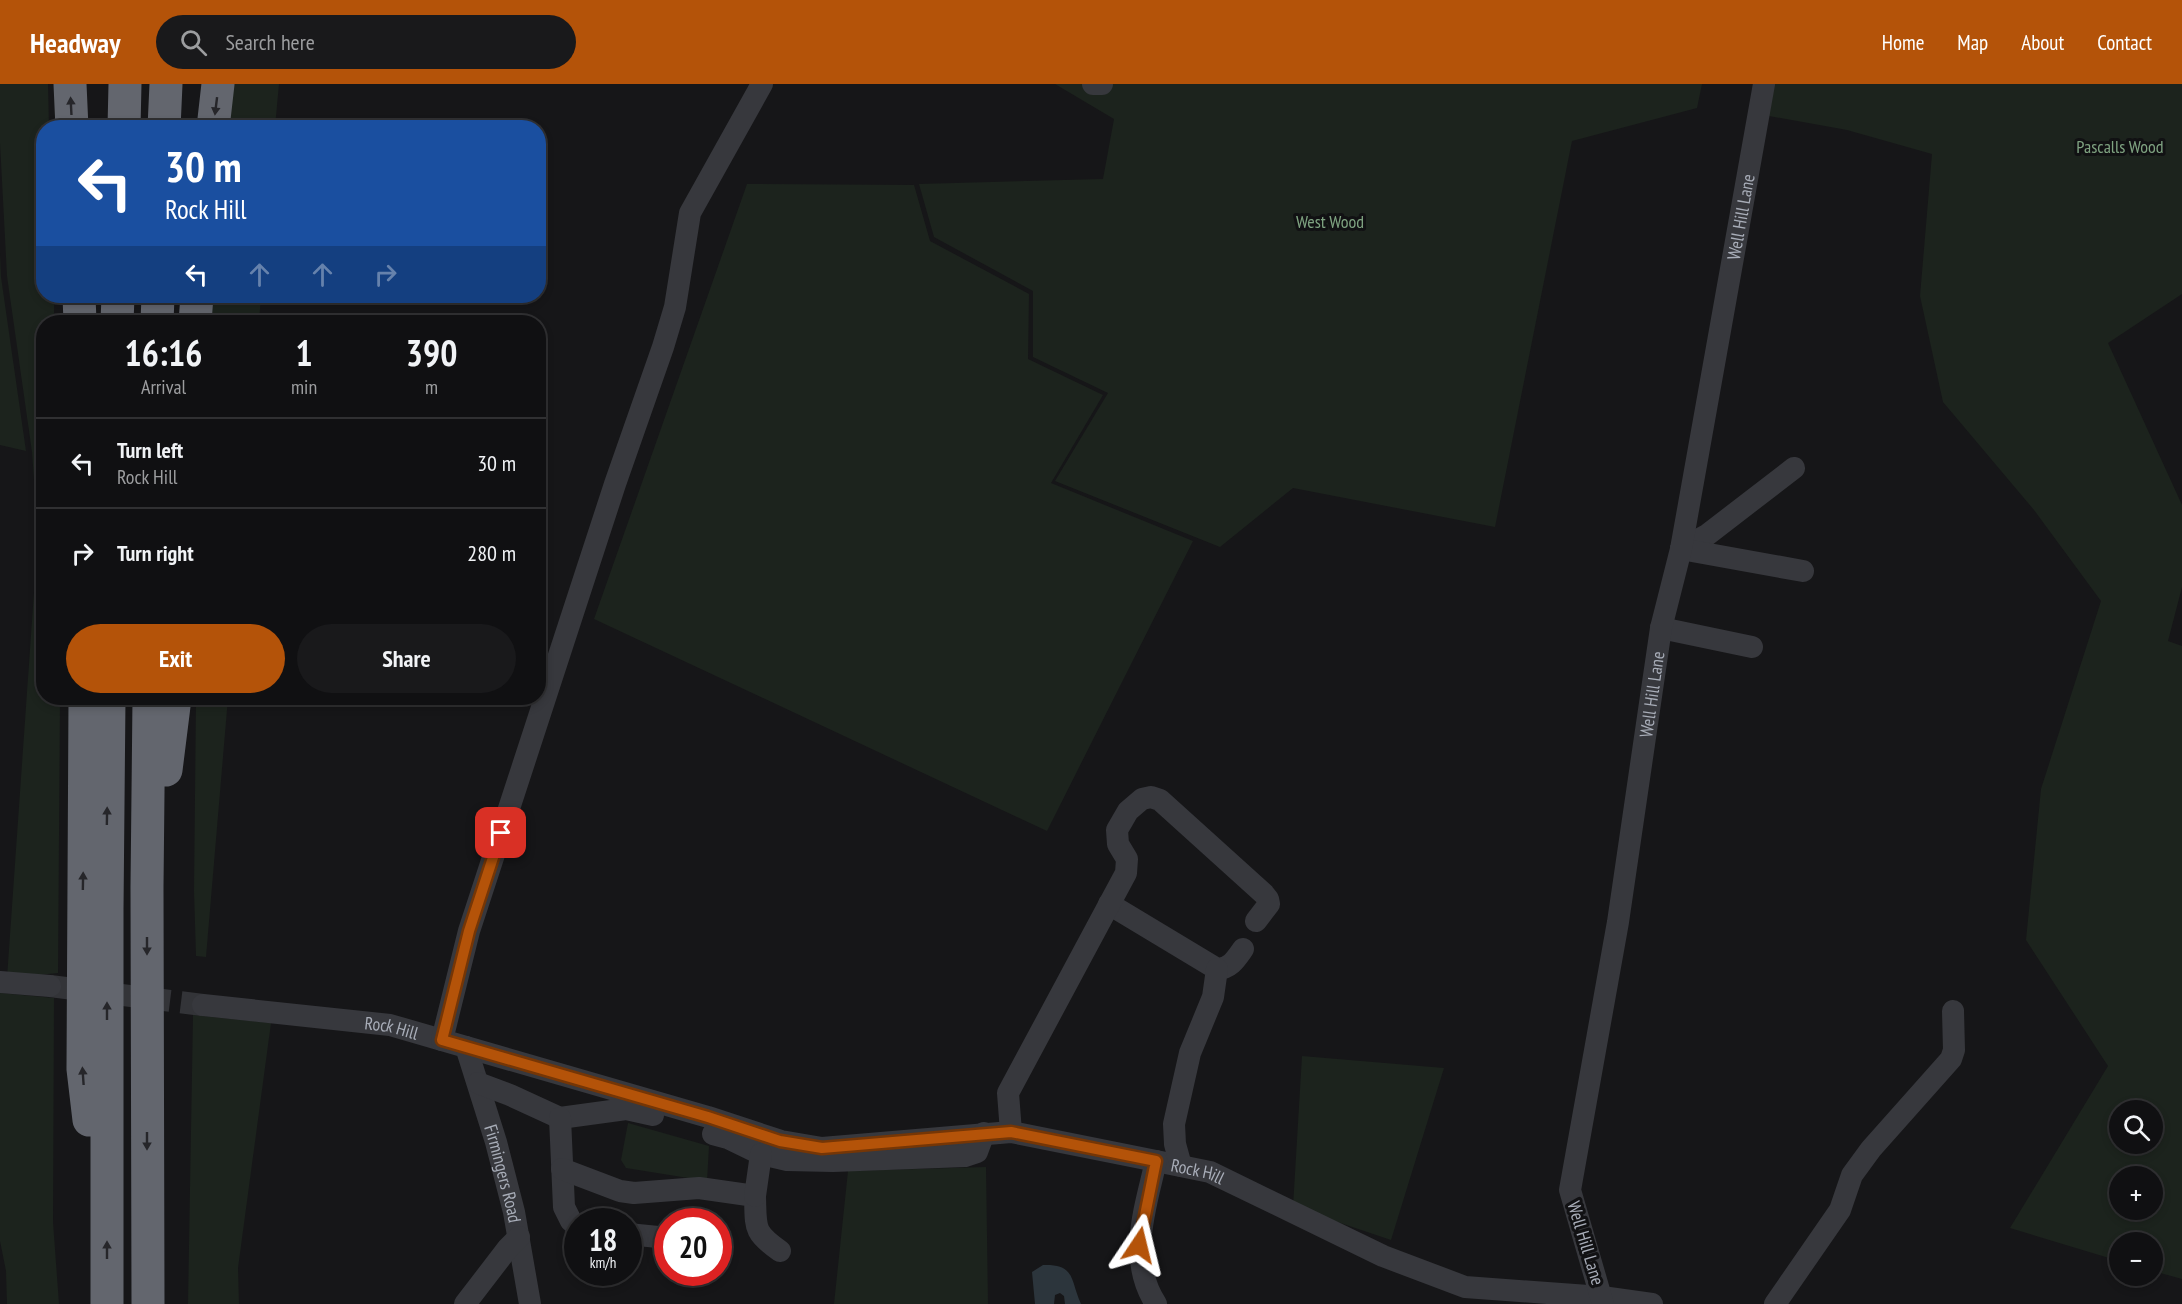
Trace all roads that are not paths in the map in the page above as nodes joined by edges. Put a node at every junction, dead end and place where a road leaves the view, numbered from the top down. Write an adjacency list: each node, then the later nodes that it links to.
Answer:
1 (70, 84): 9 (highway, one-way to 1)
2 (125, 84): 10 (highway)
3 (165, 84): 11 (highway)
4 (218, 84): 12 (highway, one-way to 12)
5 (762, 84): 18 (street)
6 (1093, 84): 7 (street)
7 (1102, 84)
8 (1764, 84): 14 (street, Well Hill Lane)
9 (72, 120)
10 (123, 120)
11 (164, 120)
12 (214, 120)
13 (1794, 468): 14 (street)
14 (1681, 549): 15 (street); 16 (street, Well Hill Lane)
15 (1803, 571)
16 (1661, 628): 17 (street); 48 (street, Well Hill Lane)
17 (1752, 647)
18 (546, 696)
19 (85, 705): 43 (highway, one-way to 19)
20 (109, 705): 43 (highway, one-way to 20)
21 (149, 705): 24 (highway)
22 (174, 705): 24 (highway)
23 (543, 705): 33 (street)
24 (147, 887): 50 (highway, one-way to 50)
25 (1109, 904): 26 (street); 28 (street); 37 (street)
26 (1256, 921)
27 (1242, 949): 28 (street)
28 (1217, 969): 41 (street)
29 (0, 982): 30 (street)
30 (50, 986)
31 (203, 1005): 33 (street, Rock Hill)
32 (1953, 1011): 55 (street)
33 (442, 1040): 34 (street, Rock Hill)
34 (466, 1047): 35 (street, Firmingers Road); 38 (street, Rock Hill)
35 (478, 1083): 36 (street); 46 (street, Firmingers Road)
36 (560, 1118): 39 (street); 42 (street)
37 (1011, 1132): 38 (street, Rock Hill); 40 (street, Rock Hill)
38 (984, 1133): 39 (street)
39 (761, 1154): 44 (street)
40 (1156, 1161): 41 (street, Rock Hill); 53 (street)
41 (1181, 1166): 48 (street, Rock Hill)
42 (562, 1169): 44 (street); 45 (street)
43 (106, 1195): 49 (highway, one-way to 43)
44 (754, 1196): 47 (street)
45 (564, 1208)
46 (519, 1237): 51 (street); 52 (street, Firmingers Road)
47 (780, 1251)
48 (1603, 1301): 54 (street, Rock Hill)
49 (107, 1304)
50 (148, 1304)
51 (465, 1304)
52 (530, 1304)
53 (1156, 1304)
54 (1652, 1304)
55 (1775, 1304)

